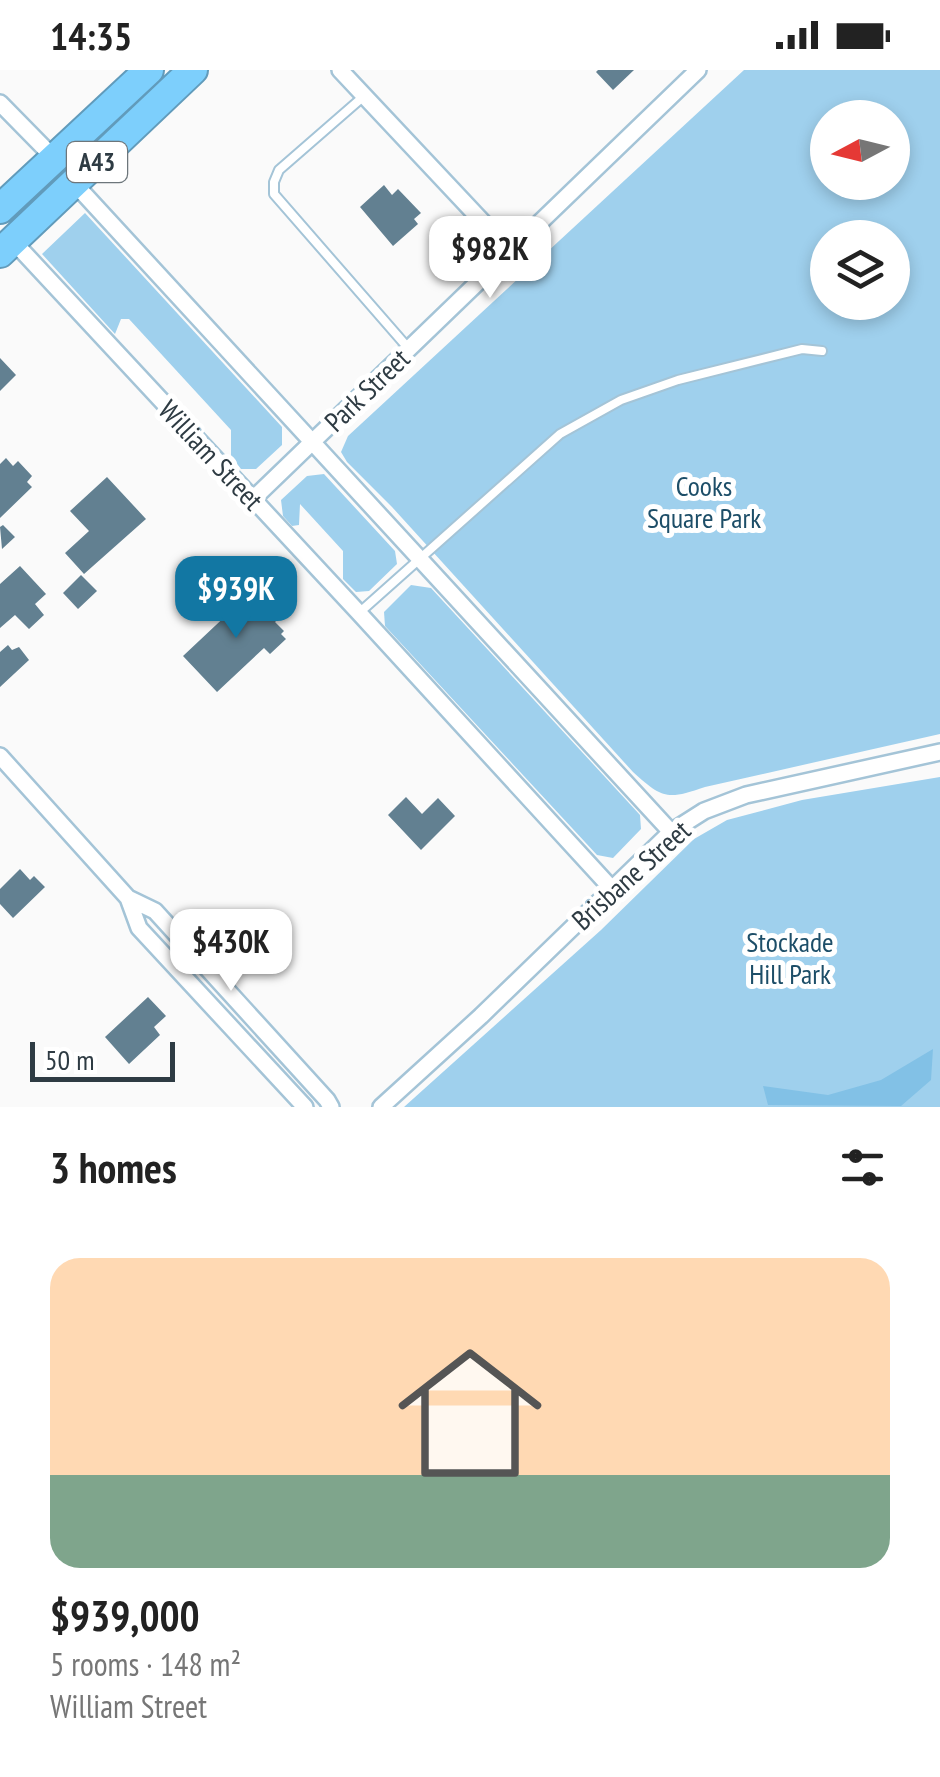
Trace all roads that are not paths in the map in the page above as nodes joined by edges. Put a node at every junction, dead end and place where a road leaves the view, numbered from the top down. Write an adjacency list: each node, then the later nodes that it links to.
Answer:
1 (149, 70): 7 (highway, A43)
2 (193, 70): 8 (highway, A43)
3 (340, 70): 5 (street)
4 (698, 70): 11 (street, Park Street)
5 (364, 96): 11 (street); 12 (lane)
6 (0, 104): 7 (street)
7 (54, 158): 9 (highway, A43)
8 (74, 184): 10 (highway, A43); 14 (street)
9 (0, 209)
10 (6, 247): 15 (street, William Street)
11 (510, 251): 12 (street, Park Street)
12 (409, 348): 14 (street, Park Street)
13 (822, 352): 16 (lane)
14 (312, 444): 15 (street, Park Street); 16 (street)
15 (252, 500): 17 (street, William Street)
16 (420, 557): 17 (lane); 20 (street)
17 (359, 613): 21 (street, William Street)
18 (940, 752): 20 (street, Brisbane Street)
19 (0, 756): 22 (street)
20 (671, 832): 21 (street, Brisbane Street)
21 (612, 889): 25 (street, Brisbane Street)
22 (128, 898): 23 (street); 24 (street)
23 (306, 1107)
24 (331, 1107)
25 (381, 1107)

